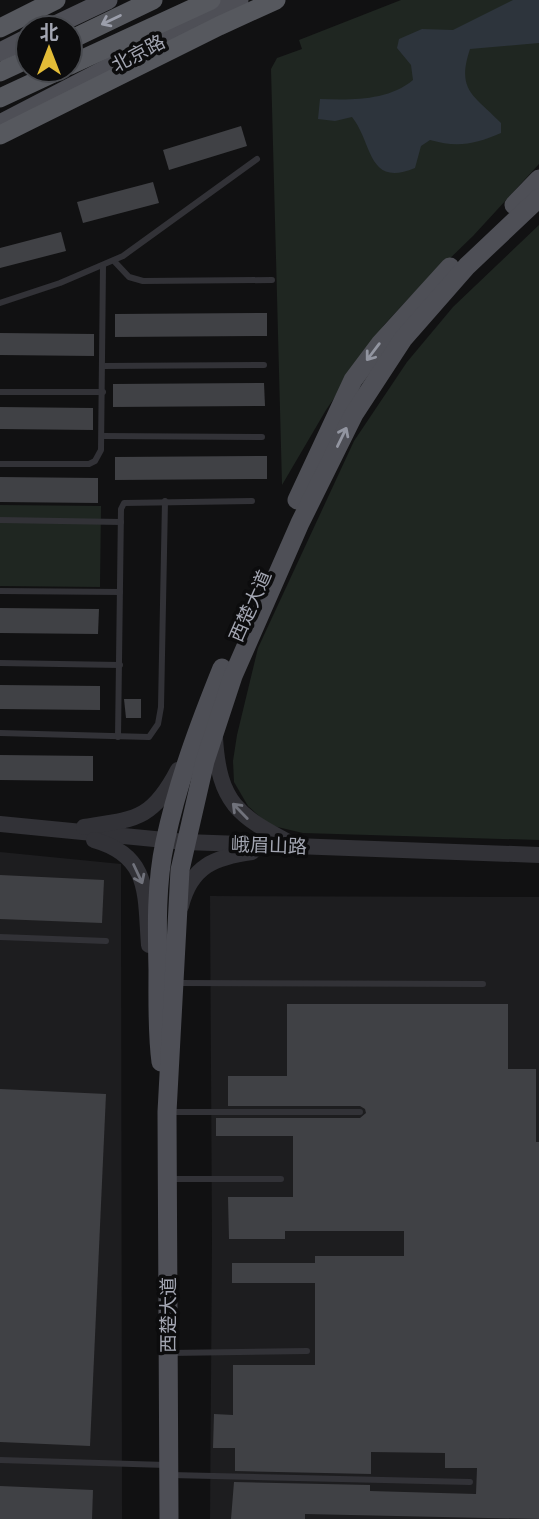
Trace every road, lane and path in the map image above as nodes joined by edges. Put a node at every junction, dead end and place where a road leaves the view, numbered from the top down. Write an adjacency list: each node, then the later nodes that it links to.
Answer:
1 (55, 0): 8 (highway)
2 (108, 0): 7 (main road)
3 (153, 0): 9 (highway, one-way to 9)
4 (211, 0): 10 (highway)
5 (239, 0): 13 (main road, 北京路)
6 (276, 0): 14 (highway)
7 (78, 14)
8 (0, 27)
9 (84, 33)
10 (84, 59)
11 (30, 84): 12 (highway)
12 (0, 98)
13 (0, 124)
14 (0, 135)
15 (257, 159): 18 (lane)
16 (539, 179): 40 (main road, 西楚大道, one-way to 40)
17 (539, 198): 38 (main road, 西楚大道, one-way to 17)
18 (114, 261): 19 (lane); 20 (lane)
19 (103, 266): 21 (lane); 23 (lane)
20 (272, 280)
21 (0, 303)
22 (264, 365): 23 (lane)
23 (103, 366): 25 (lane)
24 (0, 392): 25 (lane)
25 (103, 393): 26 (lane)
26 (103, 436): 27 (lane); 28 (lane)
27 (262, 437)
28 (0, 464)
29 (165, 501): 30 (lane); 32 (lane); 39 (lane)
30 (252, 501)
31 (0, 520): 32 (lane)
32 (121, 522): 34 (lane)
33 (0, 591): 34 (lane)
34 (120, 592): 36 (lane)
35 (0, 663): 36 (lane)
36 (120, 665): 39 (lane)
37 (0, 733): 39 (lane)
38 (214, 733): 43 (main road, 西楚大道); 44 (street, one-way to 38)
39 (118, 737)
40 (190, 748): 42 (street); 43 (main road, 西楚大道)
41 (0, 824): 42 (street, 峨眉山路)
42 (61, 830): 43 (street, 峨眉山路); 51 (street, one-way to 51)
43 (175, 841): 44 (street, 峨眉山路); 46 (main road, 西楚大道); 51 (main road, 西楚大道)
44 (298, 846): 45 (street, 峨眉山路); 46 (street)
45 (539, 855)
46 (176, 925): 49 (main road, 西楚大道)
47 (0, 937): 48 (lane)
48 (106, 941)
49 (174, 983): 50 (lane); 52 (main road, 西楚大道)
50 (483, 984)
51 (158, 1041): 52 (main road, 西楚大道)
52 (167, 1112): 53 (lane); 54 (main road, 西楚大道)
53 (360, 1112)
54 (167, 1179): 55 (lane); 57 (main road, 西楚大道)
55 (281, 1179)
56 (307, 1351): 57 (lane)
57 (168, 1353): 59 (main road, 西楚大道)
58 (0, 1460): 59 (lane)
59 (169, 1470): 60 (lane); 61 (main road, 西楚大道)
60 (470, 1482)
61 (169, 1519)

